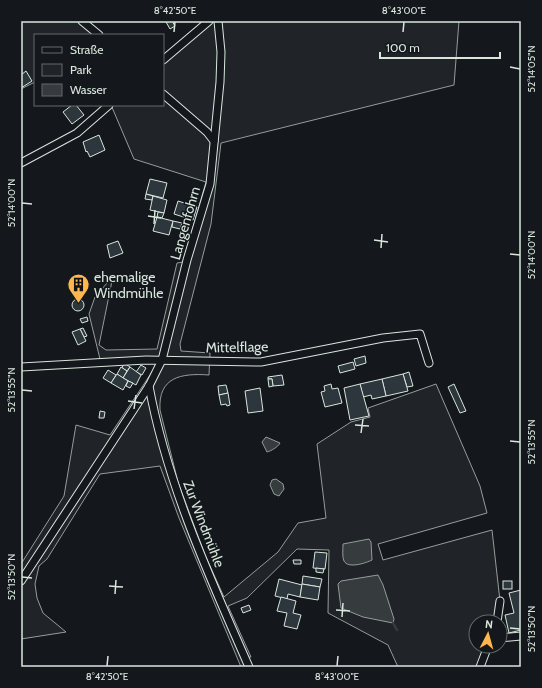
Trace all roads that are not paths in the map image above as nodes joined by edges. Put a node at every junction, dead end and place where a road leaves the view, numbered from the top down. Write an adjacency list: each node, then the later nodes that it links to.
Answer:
1 (82, 21): 4 (street)
2 (209, 21): 5 (street)
3 (218, 21): 8 (street, Langenfohrn)
4 (98, 34)
5 (164, 59)
6 (164, 95): 8 (street)
7 (108, 106): 9 (street)
8 (214, 141): 10 (street, Langenfohrn)
9 (21, 163)
10 (162, 360): 11 (street, Mittelflage); 12 (street, Mittelflage); 13 (street, Langenfohrn)
11 (429, 363)
12 (21, 367)
13 (148, 386): 14 (street, Langenfohrn); 20 (street, Zur Windmühle)
14 (21, 581)
15 (500, 601): 16 (street)
16 (498, 614)
17 (521, 636): 18 (street)
18 (508, 637)
19 (485, 654): 21 (street)
20 (249, 667)
21 (480, 667)

